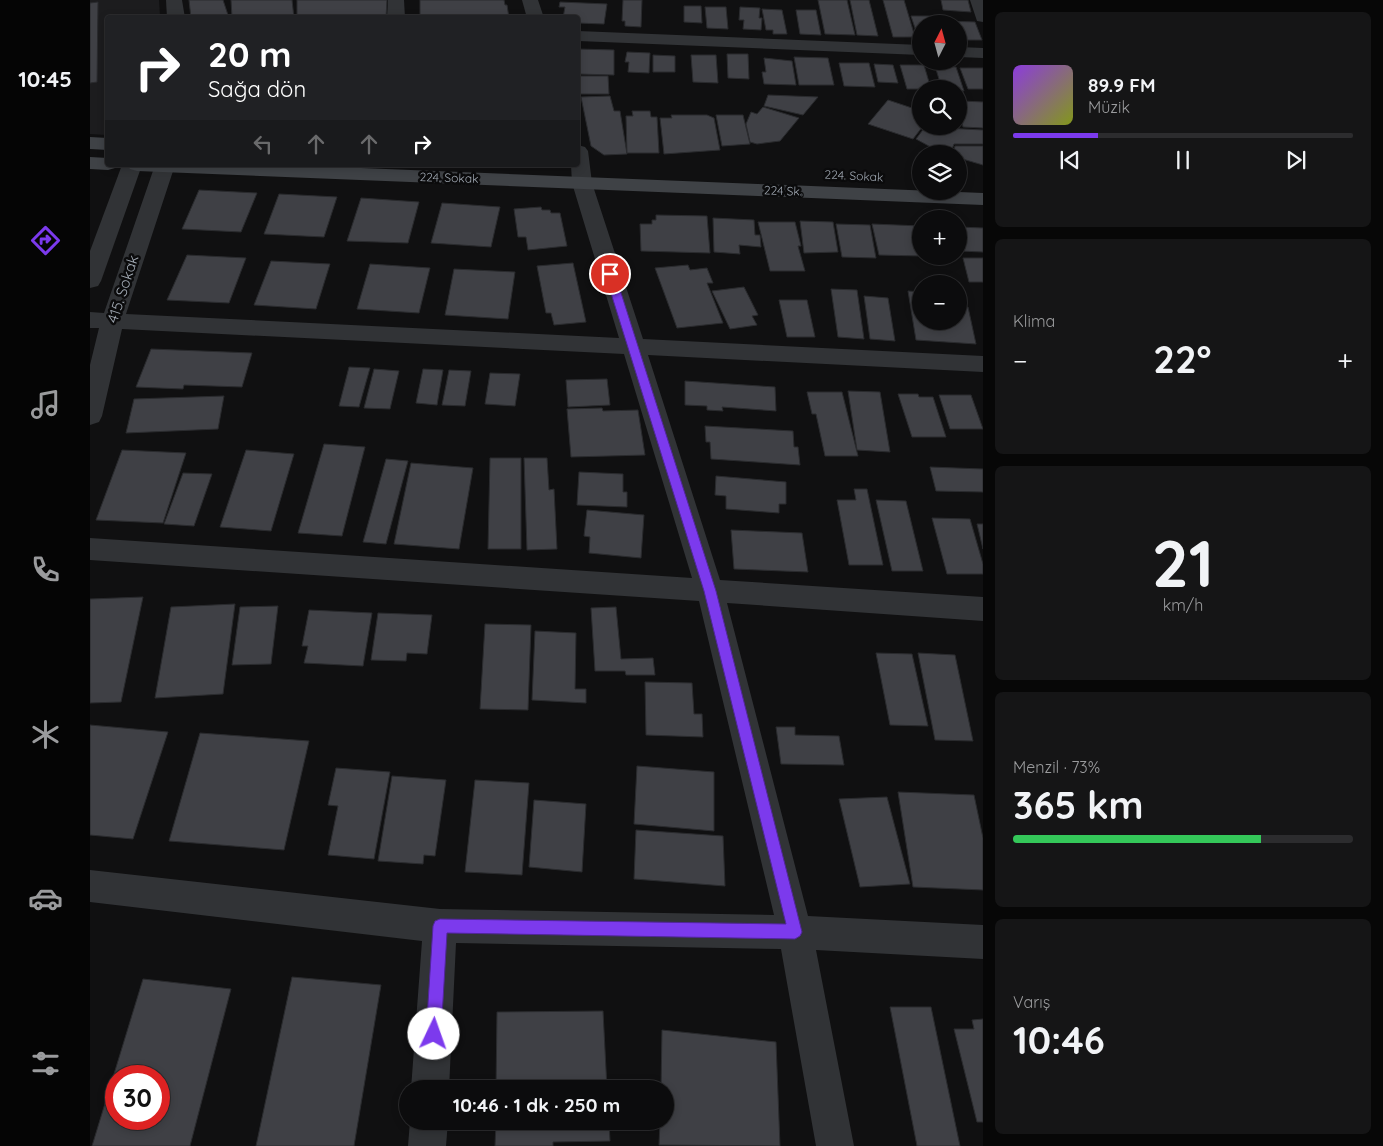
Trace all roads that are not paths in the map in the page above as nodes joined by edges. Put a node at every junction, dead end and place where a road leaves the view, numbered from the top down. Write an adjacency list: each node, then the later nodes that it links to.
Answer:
1 (174, 0): 5 (street)
2 (396, 0): 6 (street)
3 (530, 0): 7 (street)
4 (978, 0): 8 (street)
5 (176, 15)
6 (396, 15)
7 (535, 15)
8 (983, 18)
9 (580, 36): 10 (street)
10 (912, 50)
11 (968, 52): 12 (street)
12 (983, 53)
13 (90, 143): 14 (street)
14 (105, 144)
15 (90, 163): 16 (street)
16 (105, 164)
17 (580, 166): 20 (street, 224. Sokak); 23 (street, 224 Sk.); 26 (street)
18 (131, 167): 24 (street)
19 (164, 167): 25 (street, 415. Sokak)
20 (912, 179)
21 (967, 180): 22 (street)
22 (983, 181)
23 (983, 199)
24 (90, 281)
25 (101, 321): 26 (street); 28 (street, 415. Sokak)
26 (632, 347): 27 (street); 30 (street)
27 (981, 371)
28 (90, 416)
29 (90, 549): 30 (street)
30 (710, 591): 31 (street); 34 (street)
31 (983, 609)
32 (90, 886): 33 (street)
33 (440, 926): 34 (street); 36 (street)
34 (795, 932): 35 (street); 39 (street)
35 (983, 942)
36 (431, 1080)
37 (428, 1130): 38 (street)
38 (427, 1146)
39 (835, 1146)

